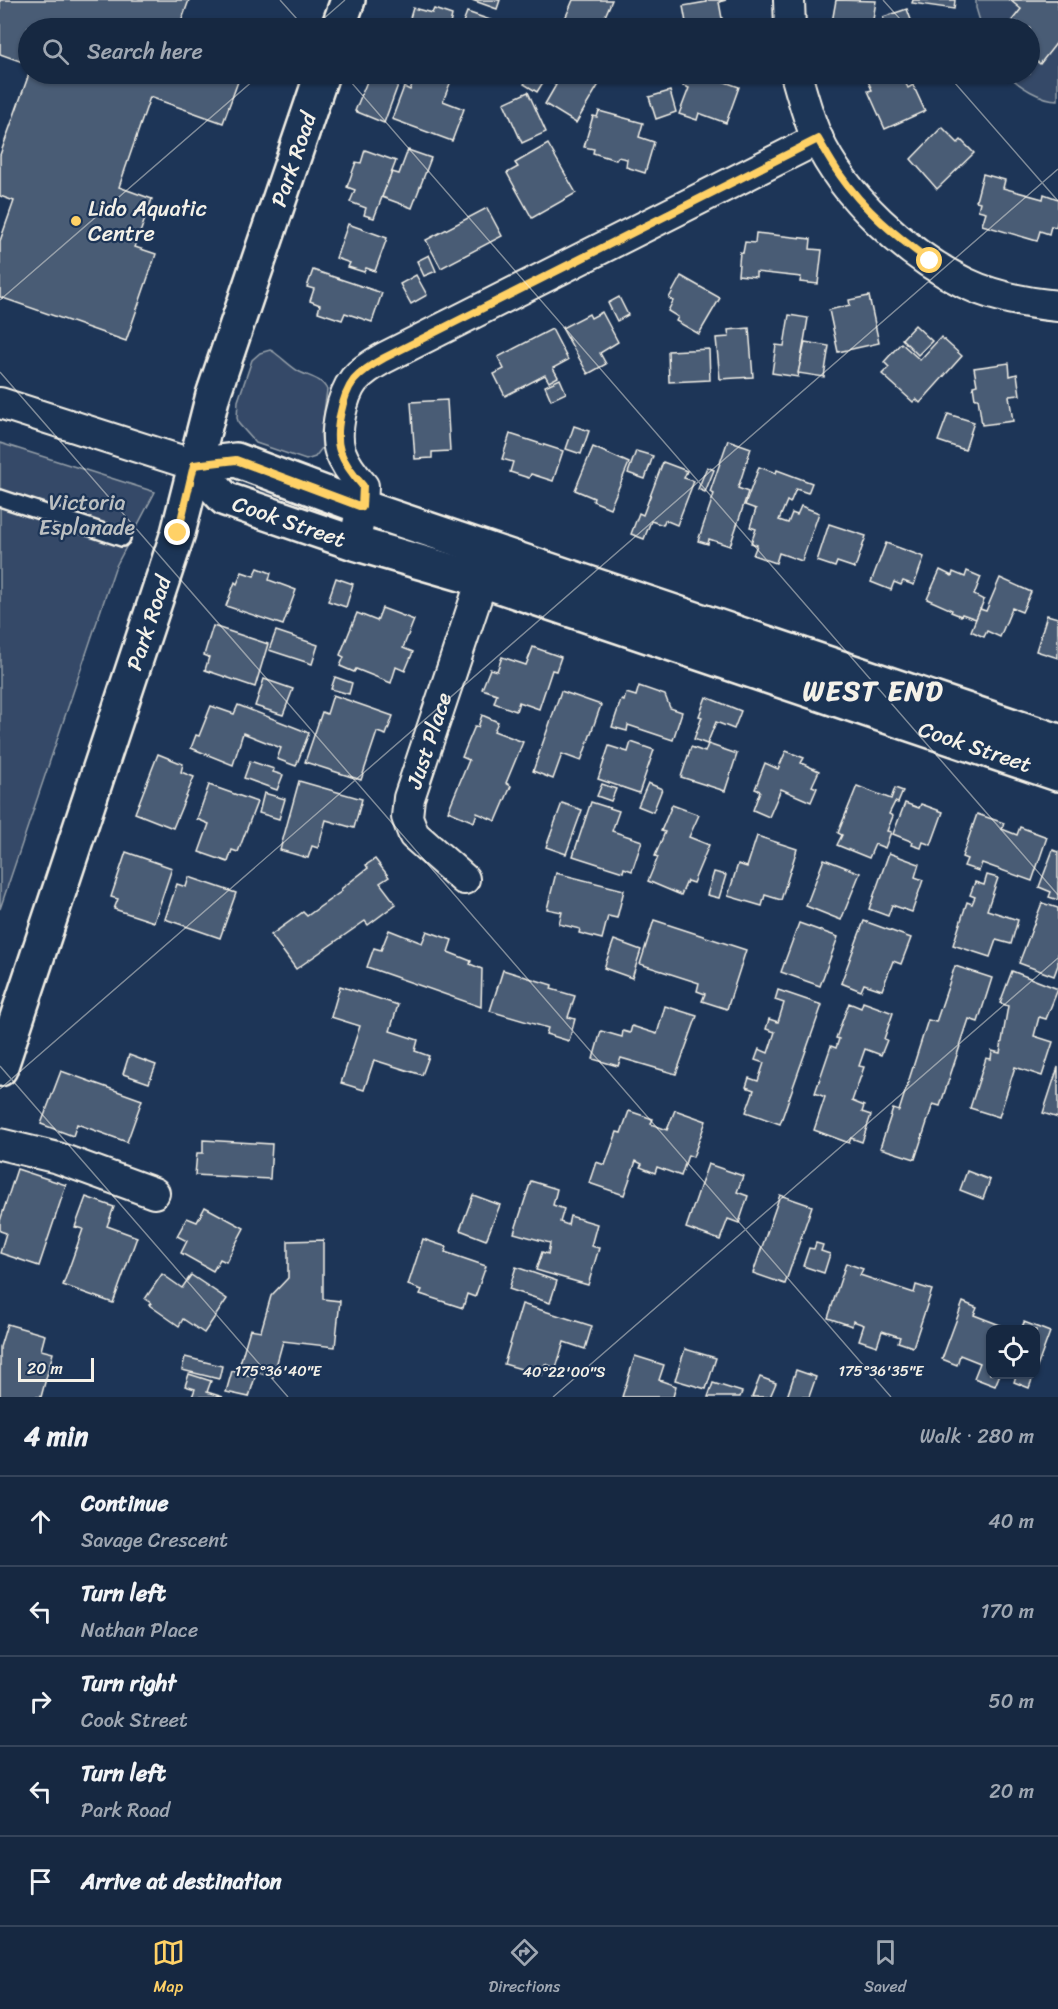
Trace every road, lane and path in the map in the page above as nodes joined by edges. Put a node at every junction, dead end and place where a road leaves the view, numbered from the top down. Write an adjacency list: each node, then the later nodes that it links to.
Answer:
1 (348, 0): 3 (street)
2 (789, 0): 4 (street)
3 (342, 18)
4 (790, 18)
5 (319, 84): 10 (street, Park Road)
6 (799, 84): 7 (street)
7 (818, 139): 8 (street); 12 (street)
8 (1058, 306)
9 (0, 403): 10 (street)
10 (194, 465): 12 (street, Cook Street); 14 (street, Cook Street); 20 (street, Park Road)
11 (0, 498): 13 (lane)
12 (362, 507): 14 (street); 16 (street, Cook Street)
13 (122, 538)
14 (354, 543): 15 (street, Cook Street)
15 (482, 580): 16 (street, Cook Street); 19 (street, Just Place)
16 (857, 690): 17 (street, Cook Street); 18 (street, Cook Street)
17 (1058, 741)
18 (1058, 774)
19 (464, 879)
20 (0, 1069)
21 (0, 1144): 22 (street)
22 (154, 1193)

